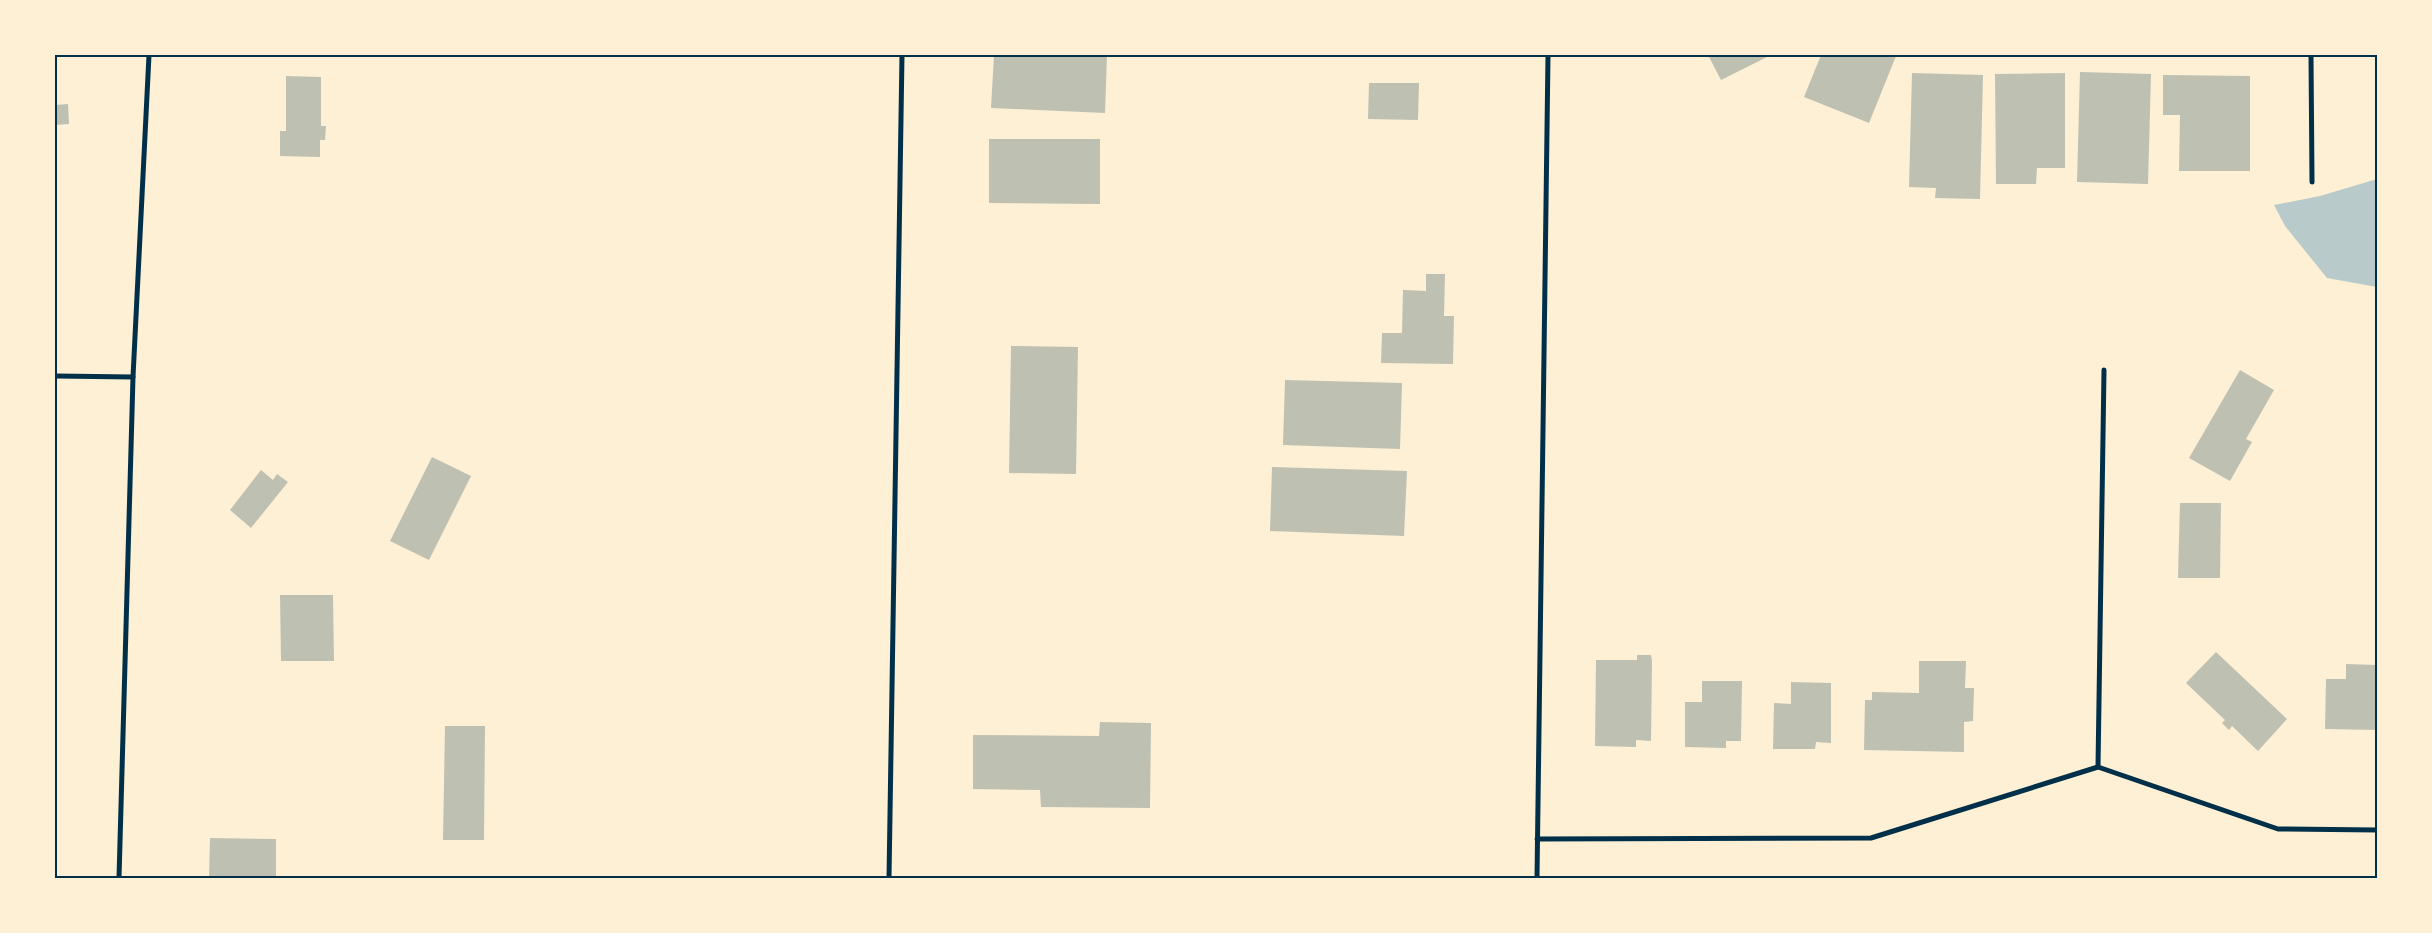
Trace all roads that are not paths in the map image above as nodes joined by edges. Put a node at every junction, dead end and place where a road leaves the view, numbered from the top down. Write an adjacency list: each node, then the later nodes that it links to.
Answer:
1 (149, 55): 8 (street)
2 (902, 55): 13 (street)
3 (1548, 55): 11 (street)
4 (2311, 55): 5 (street)
5 (2312, 182)
6 (2104, 370): 9 (street)
7 (55, 376): 8 (street)
8 (133, 377): 12 (street)
9 (2098, 767): 10 (street); 11 (street)
10 (2377, 830)
11 (1537, 839): 14 (street)
12 (119, 878)
13 (889, 878)
14 (1536, 878)

